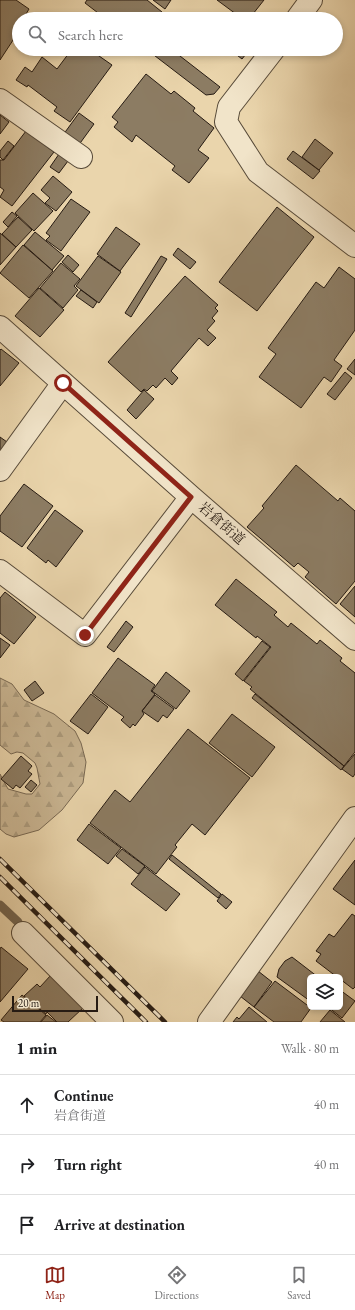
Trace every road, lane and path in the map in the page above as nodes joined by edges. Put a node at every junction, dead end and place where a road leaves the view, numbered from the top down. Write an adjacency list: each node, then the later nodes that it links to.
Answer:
1 (311, 0): 2 (street)
2 (302, 12)
3 (269, 56): 6 (street)
4 (0, 100): 5 (street)
5 (81, 157)
6 (355, 246)
7 (0, 327): 8 (street, 岩倉街道)
8 (63, 383): 9 (street); 10 (street, 岩倉街道)
9 (0, 470)
10 (191, 497): 11 (street); 12 (street, 岩倉街道)
11 (0, 571)
12 (355, 639)
13 (355, 818): 16 (street)
14 (23, 934): 15 (street)
15 (112, 1022)
16 (209, 1022)

